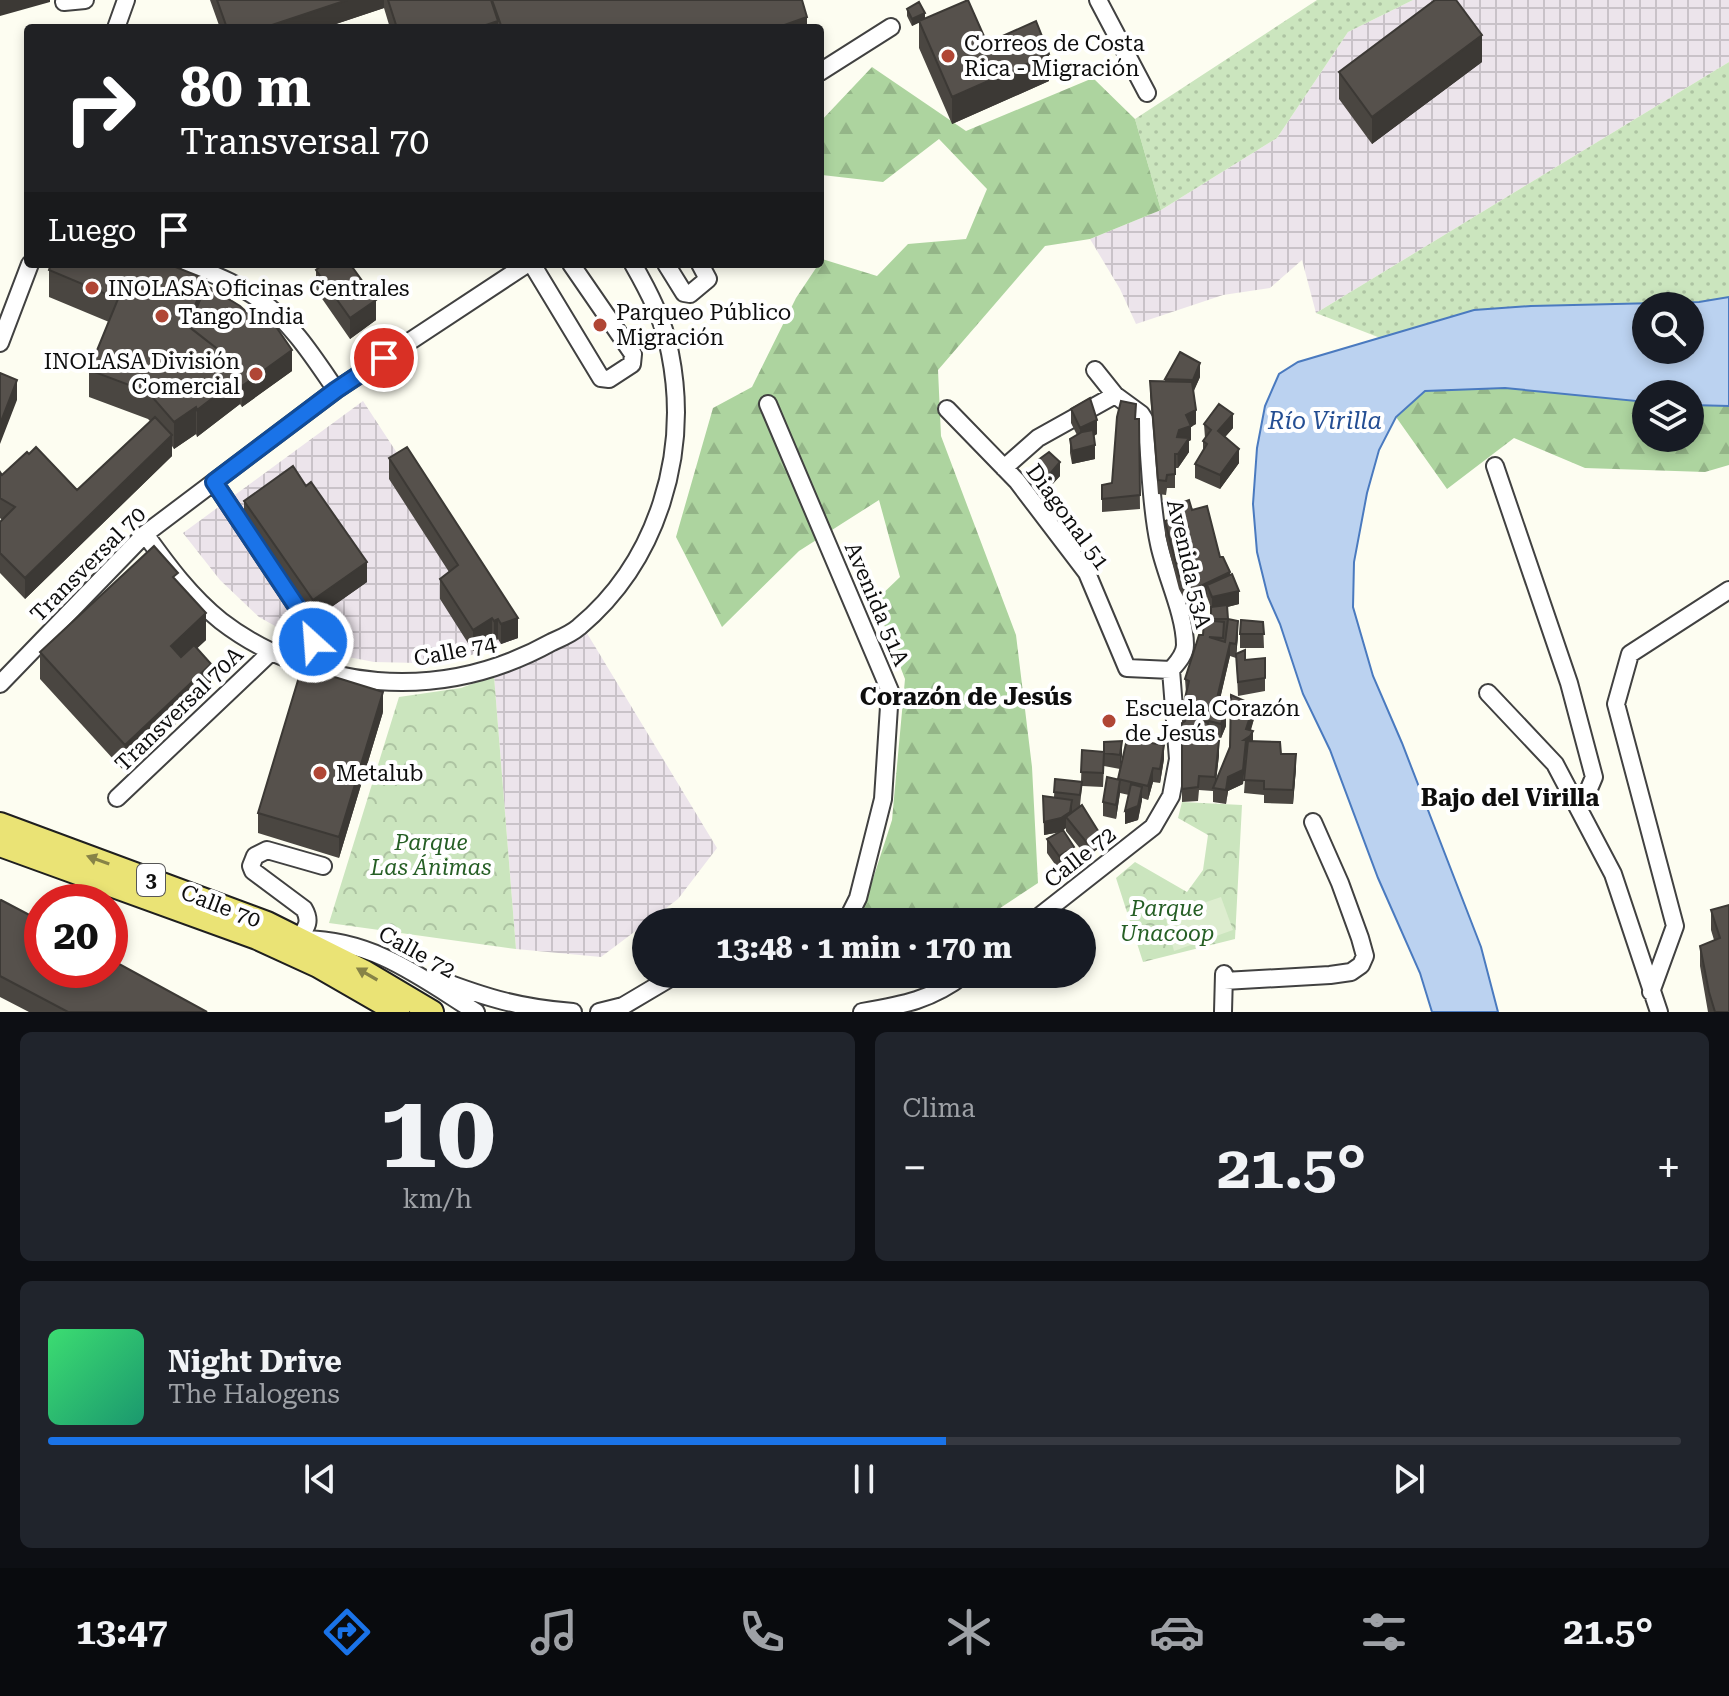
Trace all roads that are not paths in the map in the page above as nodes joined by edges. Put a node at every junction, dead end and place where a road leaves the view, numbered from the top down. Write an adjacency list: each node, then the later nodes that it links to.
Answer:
1 (85, 0): 4 (street)
2 (126, 0): 5 (street)
3 (1098, 0): 8 (street)
4 (64, 2)
5 (117, 24)
6 (891, 27): 7 (street)
7 (824, 69)
8 (1147, 93)
9 (28, 268): 17 (street)
10 (197, 268): 19 (street)
11 (524, 268): 19 (street, Transversal 70)
12 (532, 268): 13 (street)
13 (574, 268)
14 (635, 268): 29 (street, Calle 74)
15 (668, 268): 16 (street)
16 (702, 268)
17 (0, 343)
18 (1095, 370): 20 (street, Avenida 53A)
19 (336, 390): 25 (street, Transversal 70)
20 (1115, 395): 24 (street); 30 (street, Avenida 53A)
21 (768, 404): 40 (street, Avenida 51A)
22 (947, 409): 24 (street, Diagonal 51)
23 (1495, 466): 34 (street)
24 (1004, 468): 30 (street, Diagonal 51)
25 (214, 482): 26 (street, Transversal 70); 29 (street)
26 (145, 534): 28 (street, Calle 74); 31 (street, Transversal 70)
27 (1729, 590): 46 (street)
28 (271, 652): 29 (street, Calle 74); 33 (street, Transversal 70A)
29 (316, 670)
30 (1171, 670): 37 (street, Avenida 53A)
31 (0, 684)
32 (1488, 693): 34 (street)
33 (117, 798)
34 (1580, 810): 46 (street)
35 (1313, 822): 53 (street)
36 (0, 824): 42 (main road, Calle 70 / 3, one-way to 36)
37 (1153, 827): 41 (street, Calle 72)
38 (0, 845): 42 (main road, Calle 70 / 3)
39 (323, 866): 42 (street)
40 (853, 908)
41 (1050, 908)
42 (297, 944): 43 (street, Calle 72); 47 (main road, Calle 70 / 3); 48 (main road, Calle 70 / 3, one-way to 42)
43 (402, 966): 49 (street, Calle 72); 50 (street)
44 (653, 988): 51 (street)
45 (947, 988): 52 (street)
46 (1651, 992): 54 (street)
47 (398, 1012)
48 (432, 1012)
49 (476, 1012)
50 (573, 1012)
51 (599, 1012)
52 (862, 1012)
53 (1223, 1012)
54 (1659, 1012)

